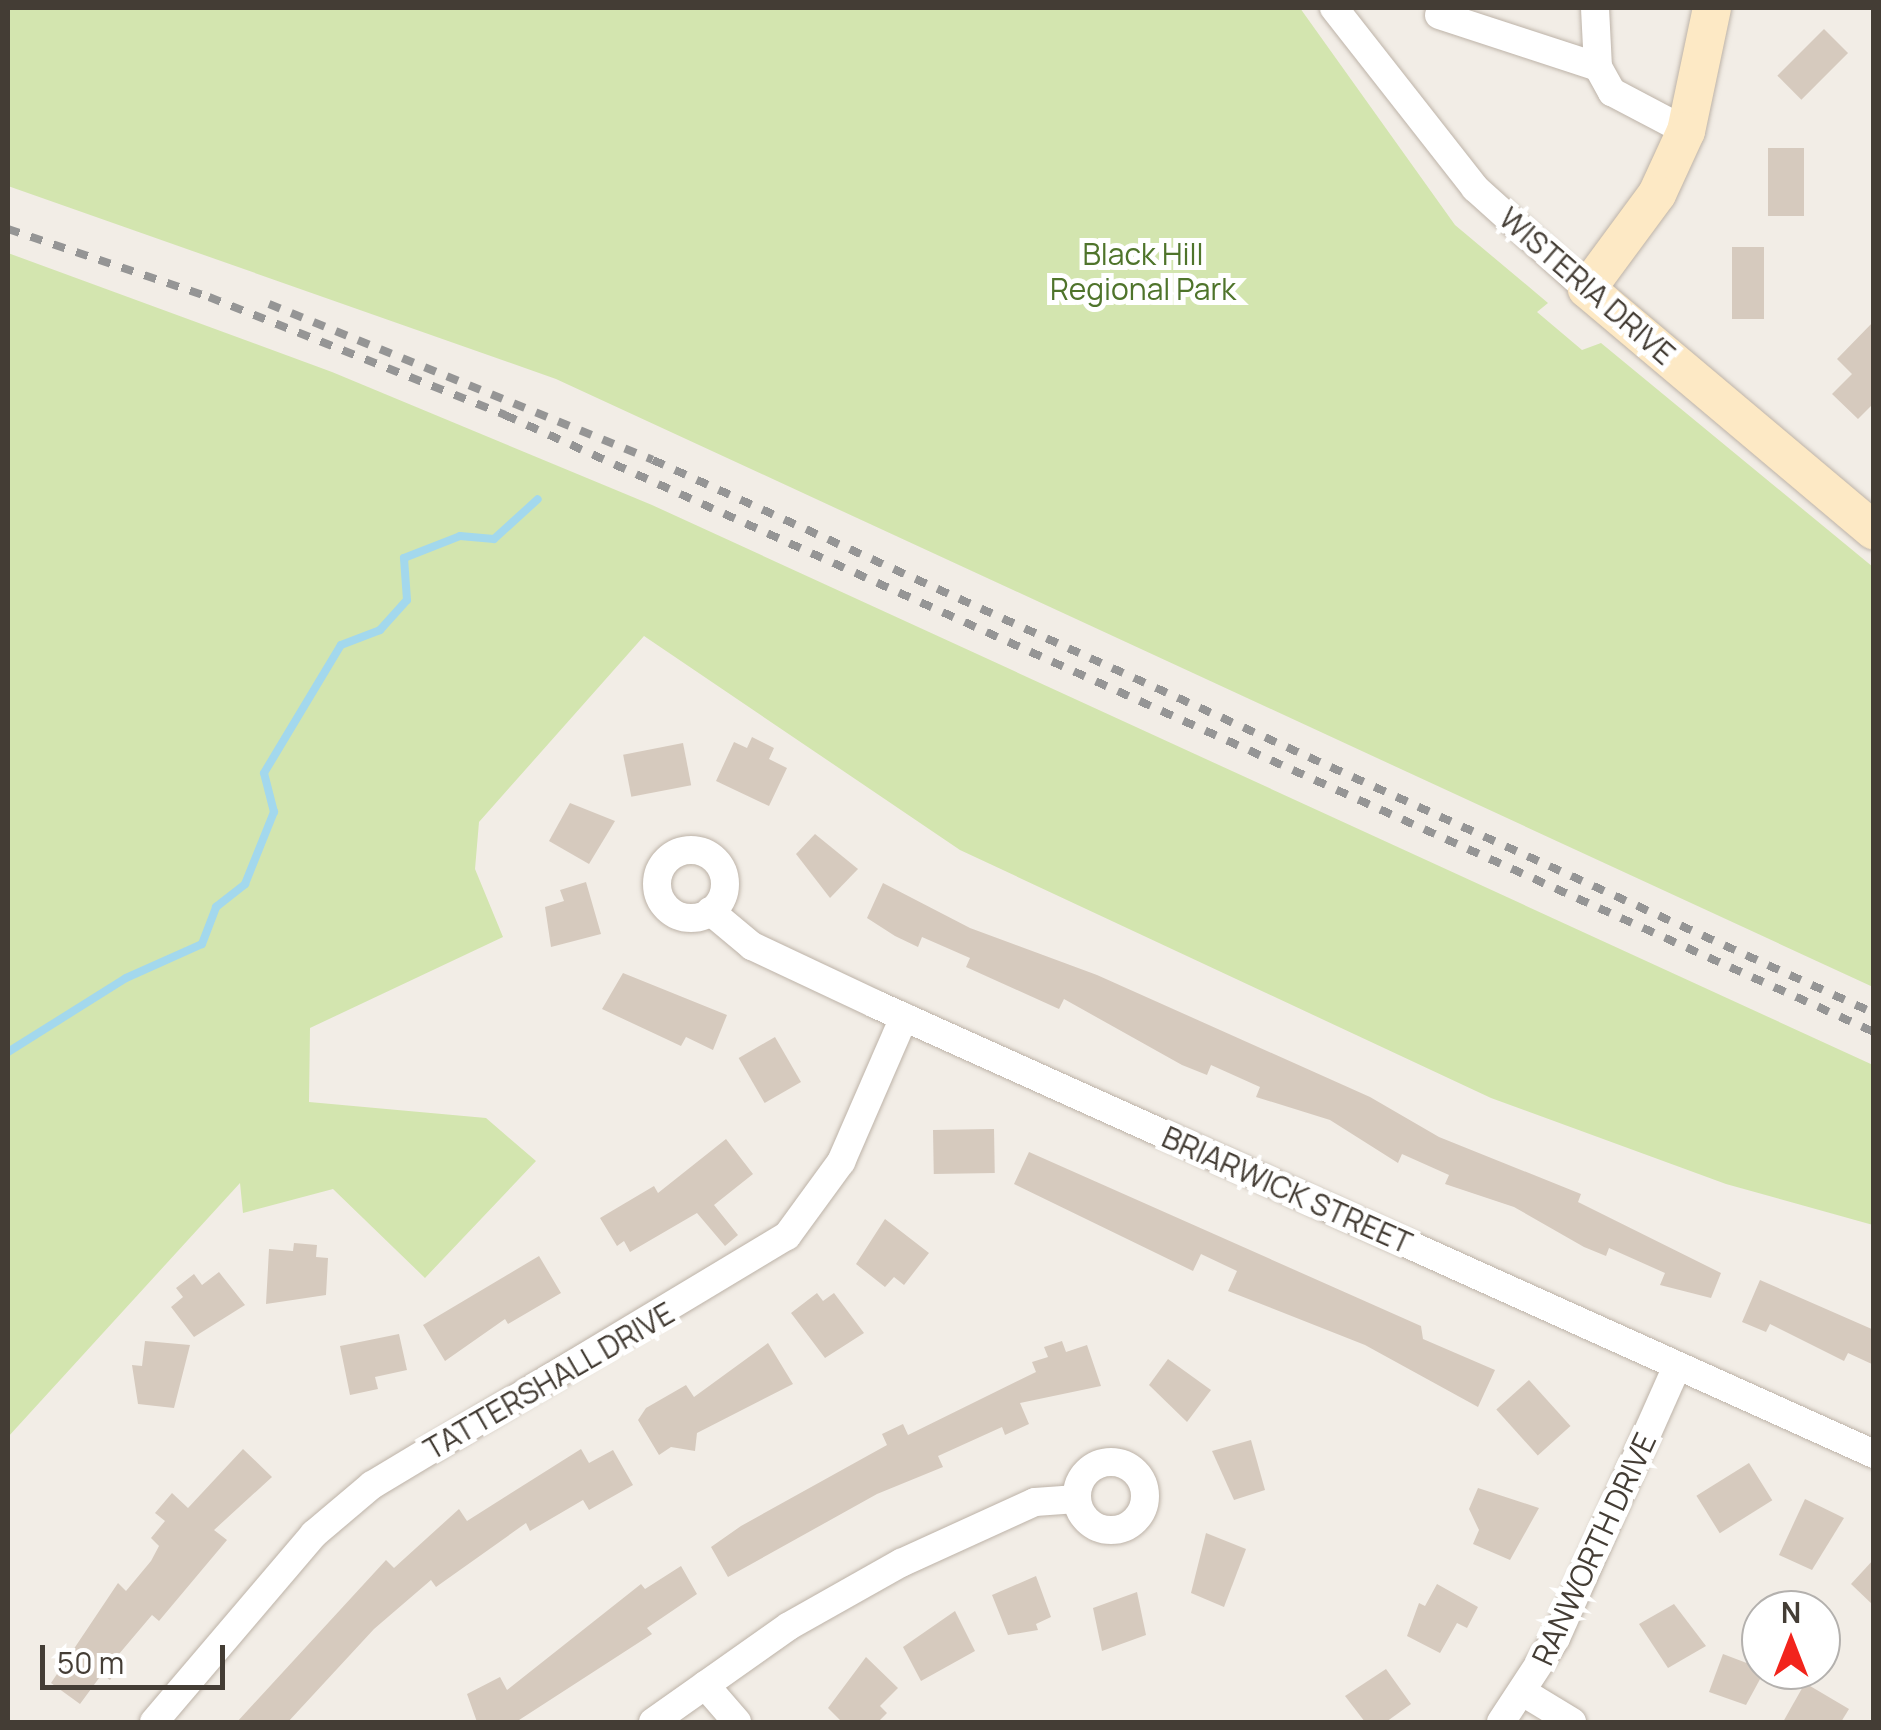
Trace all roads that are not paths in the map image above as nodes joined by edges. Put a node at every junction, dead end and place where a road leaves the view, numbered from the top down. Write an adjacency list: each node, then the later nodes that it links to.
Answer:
1 (1334, 8): 7 (street, WISTERIA DRIVE)
2 (1595, 8): 5 (street)
3 (1712, 8): 6 (street)
4 (1439, 15): 5 (street)
5 (1598, 67): 6 (street)
6 (1686, 132): 7 (street)
7 (1588, 289): 8 (street, WISTERIA DRIVE)
8 (1874, 532)
9 (710, 911): 10 (street, BRIARWICK STREET)
10 (904, 1017): 11 (street, BRIARWICK STREET); 16 (street, TATTERSHALL DRIVE)
11 (1676, 1368): 12 (street, BRIARWICK STREET); 15 (street, RANWORTH DRIVE)
12 (1874, 1454)
13 (1077, 1500): 14 (street)
14 (705, 1686): 17 (street); 18 (street)
15 (1526, 1694): 19 (street, RANWORTH DRIVE); 20 (street)
16 (154, 1722)
17 (653, 1722)
18 (737, 1722)
19 (1501, 1722)
20 (1572, 1722)

